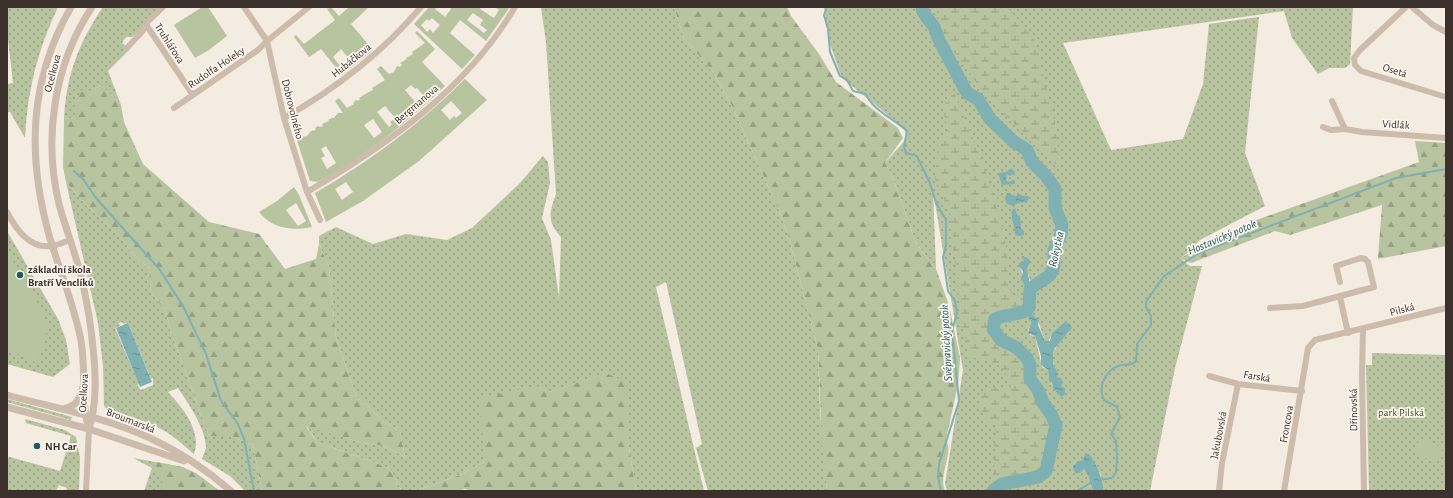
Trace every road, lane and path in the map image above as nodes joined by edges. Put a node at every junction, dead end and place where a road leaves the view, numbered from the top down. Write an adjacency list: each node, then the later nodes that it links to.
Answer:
1 (71, 7): 26 (street, Ocelkova)
2 (92, 7): 25 (street, Ocelkova)
3 (163, 7): 10 (street)
4 (244, 7): 12 (street, Dobrovolného)
5 (309, 7): 12 (street, Rudolfa Holeky)
6 (421, 7): 18 (street, Hubáčkova)
7 (515, 7): 22 (street, Bergmanova)
8 (1406, 7): 15 (street, Osetá)
9 (1412, 7): 11 (street)
10 (147, 24): 13 (street); 14 (street, Truhlářova)
11 (1446, 32)
12 (267, 40): 14 (street, Rudolfa Holeky); 18 (street, Dobrovolného)
13 (127, 48)
14 (193, 95): 17 (street, Rudolfa Holeky)
15 (1446, 97)
16 (1332, 101): 20 (street)
17 (174, 108)
18 (284, 118): 22 (street, Dobrovolného)
19 (1323, 127): 20 (street, Vidlák)
20 (1345, 129): 21 (street, Vidlák)
21 (1446, 138)
22 (307, 192): 24 (street, Dobrovolného)
23 (7, 212): 26 (street)
24 (320, 220)
25 (70, 240): 26 (street); 41 (street, Ocelkova)
26 (53, 246): 34 (street, Ocelkova)
27 (1340, 282): 28 (street)
28 (1340, 297): 29 (street); 32 (street)
29 (1270, 308)
30 (1446, 308): 31 (street, Pilská)
31 (1363, 329): 32 (street, Froncova); 48 (street, Dřínovská)
32 (1348, 332): 36 (street, Froncova)
33 (1209, 376): 35 (street, Farská)
34 (85, 381): 39 (street); 40 (street, Ocelkova)
35 (1238, 384): 36 (street, Farská); 46 (street, Jakubovská)
36 (1302, 391): 47 (street, Froncova)
37 (7, 395): 39 (street, Broumarská)
38 (7, 407): 42 (street, Broumarská)
39 (61, 410): 40 (street, Broumarská)
40 (85, 415): 41 (street, Broumarská); 42 (street, Ocelkova)
41 (93, 418): 42 (street, Ocelkova); 43 (street, Broumarská)
42 (89, 429): 43 (street, Broumarská); 44 (street)
43 (196, 465): 45 (street, Broumarská)
44 (86, 491)
45 (231, 491)
46 (1219, 491)
47 (1284, 491)
48 (1364, 491)

